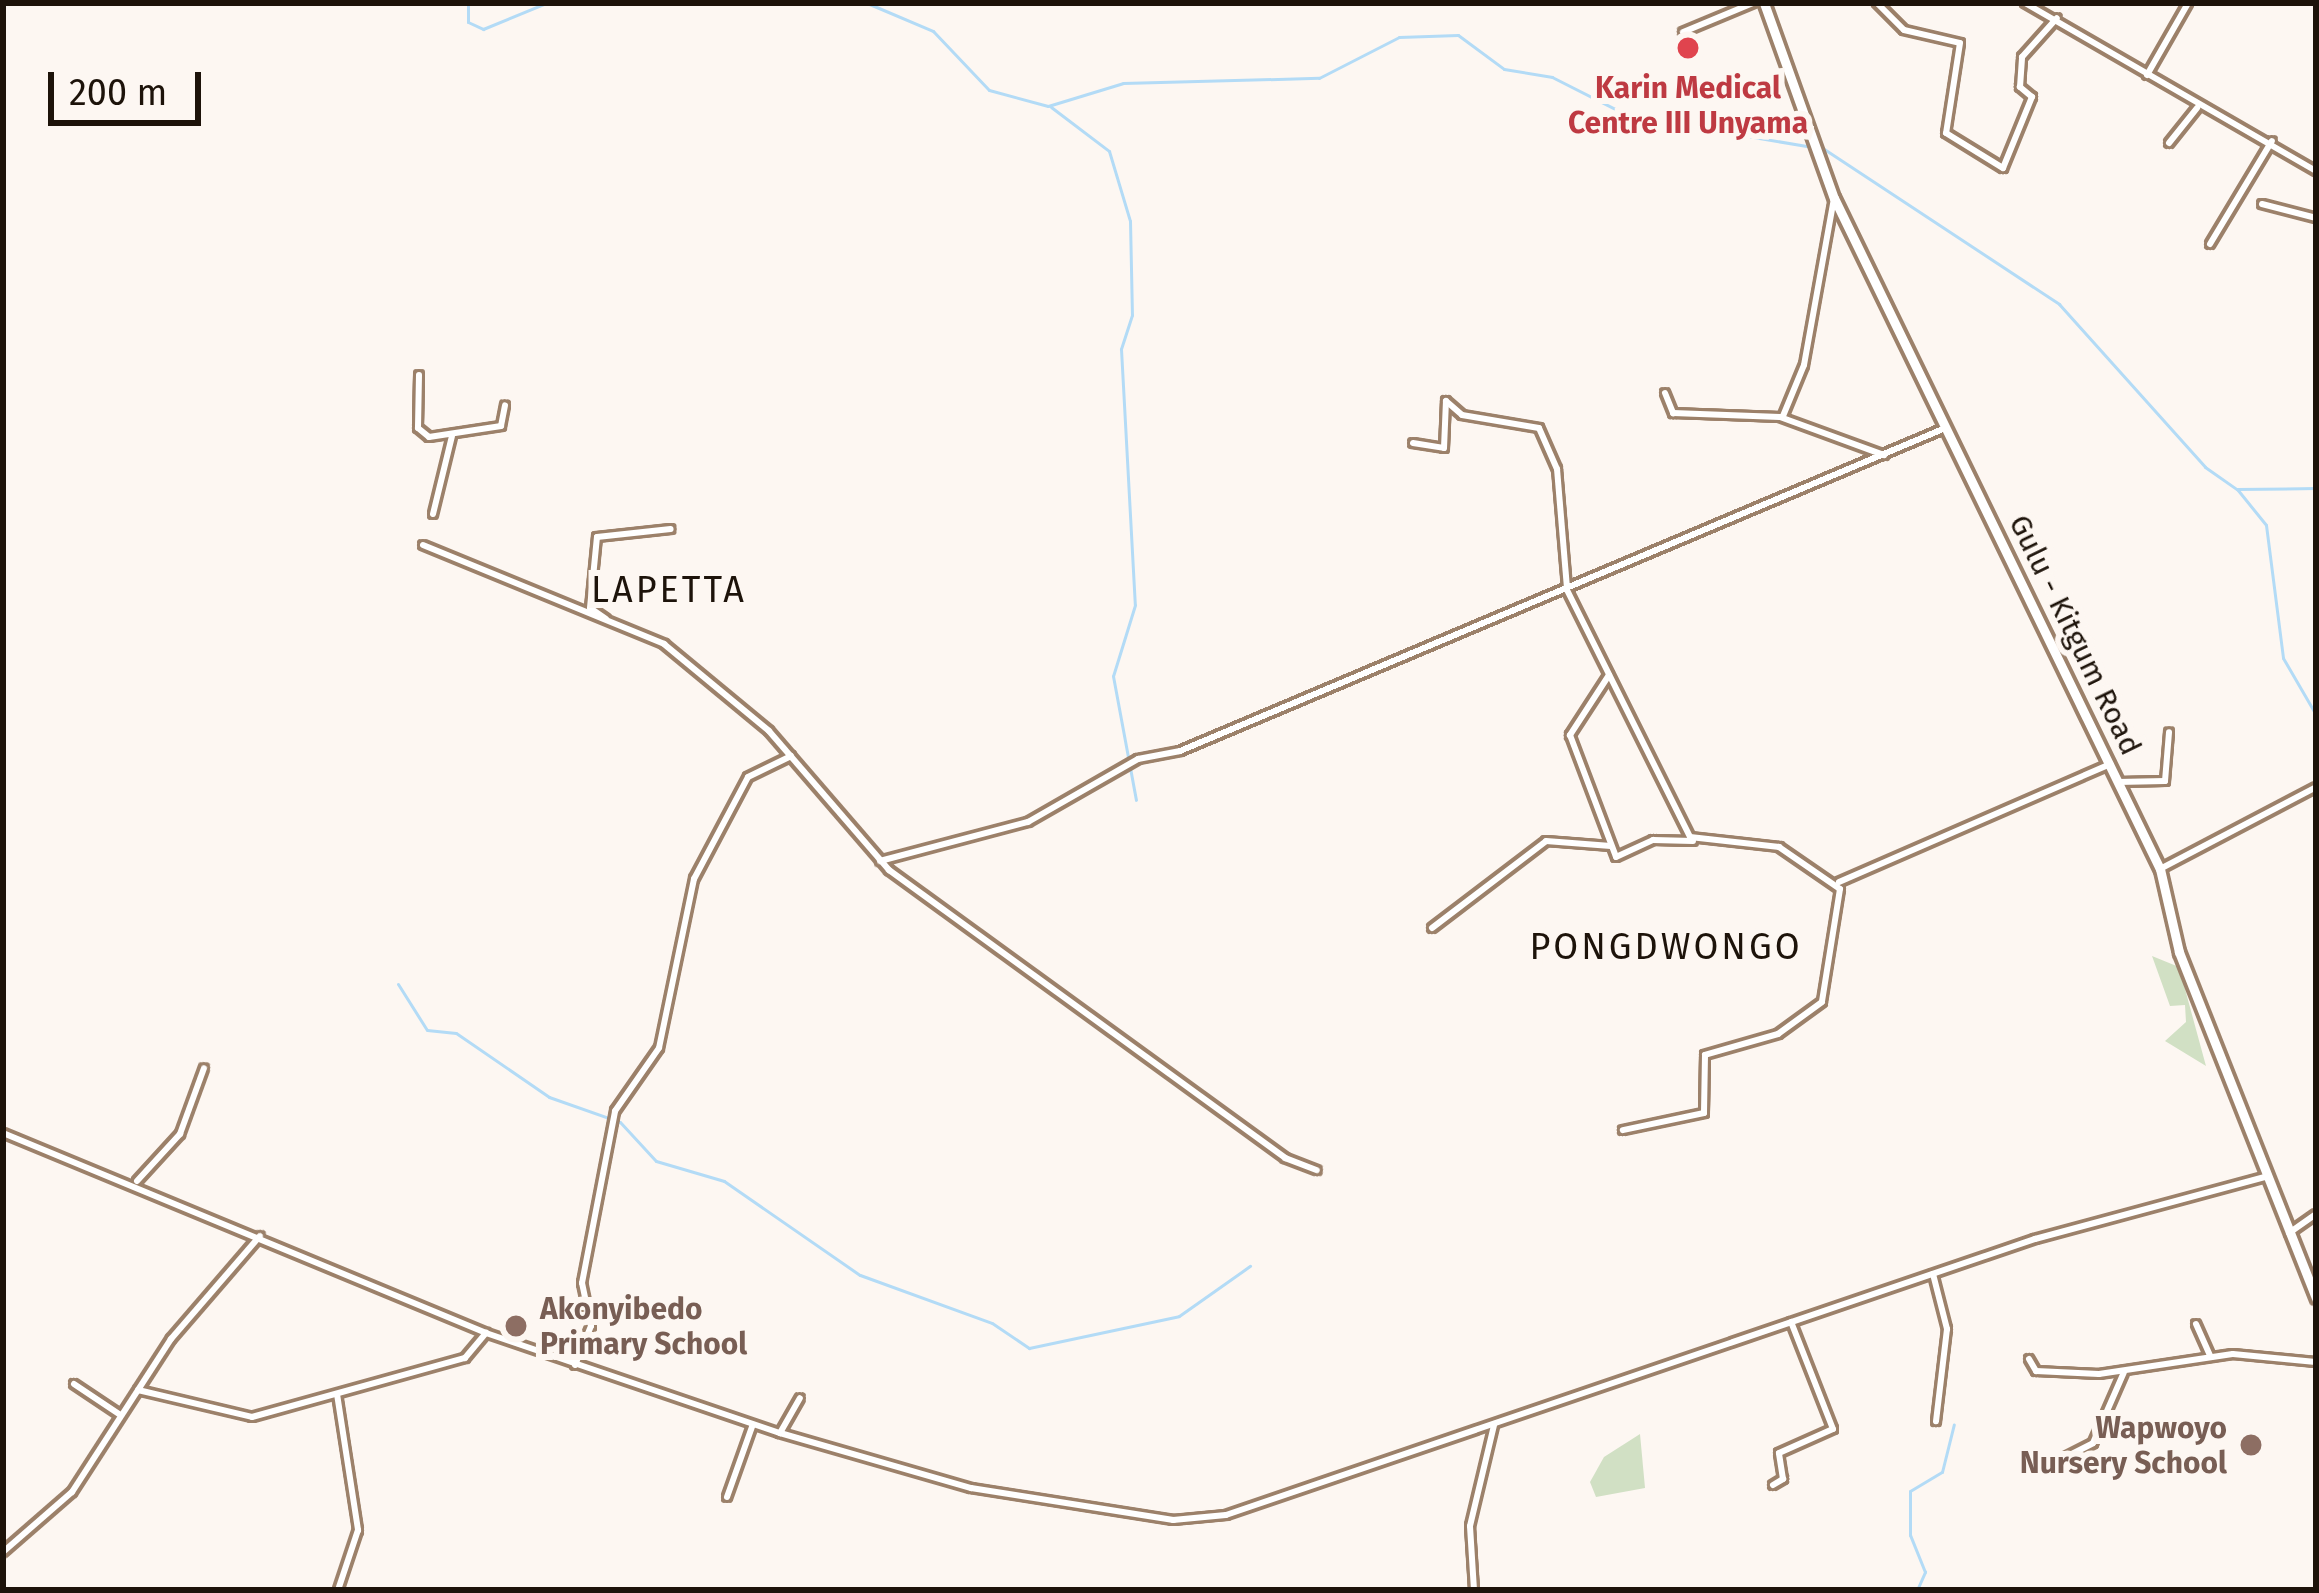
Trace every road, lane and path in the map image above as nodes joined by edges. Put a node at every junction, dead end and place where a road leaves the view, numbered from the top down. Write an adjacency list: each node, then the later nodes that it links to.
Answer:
1 (1753, 3): 7 (street)
2 (1764, 3): 13 (main road, Gulu - Kitgum Road)
3 (1876, 3): 6 (street)
4 (2025, 3): 6 (street)
5 (2188, 3): 8 (street)
6 (2057, 18): 8 (street)
7 (1683, 32)
8 (2147, 75): 9 (street)
9 (2198, 107): 10 (street); 11 (street)
10 (2272, 140): 12 (street); 16 (street)
11 (2169, 143)
12 (2316, 172)
13 (1834, 198): 20 (street); 21 (main road, Gulu - Kitgum Road)
14 (2261, 204): 15 (street)
15 (2316, 218)
16 (2210, 244)
17 (419, 376): 22 (street)
18 (1665, 393): 20 (street)
19 (505, 405): 22 (street)
20 (1780, 417): 24 (street)
21 (1943, 429): 24 (street); 33 (main road, Gulu - Kitgum Road)
22 (452, 436): 25 (street)
23 (1413, 443): 28 (street)
24 (1888, 456): 28 (street)
25 (433, 514)
26 (671, 529): 29 (street)
27 (424, 545): 29 (street)
28 (1567, 588): 30 (street); 38 (street)
29 (614, 625): 32 (street)
30 (1609, 675): 36 (street); 37 (street)
31 (2169, 732): 34 (street)
32 (791, 756): 38 (street); 59 (street)
33 (2111, 764): 34 (main road, Gulu - Kitgum Road); 40 (street)
34 (2118, 782): 39 (main road, Gulu - Kitgum Road)
35 (2316, 788): 39 (street)
36 (1694, 841): 37 (street); 40 (street)
37 (1611, 845): 41 (street)
38 (880, 861): 45 (street)
39 (2160, 868): 46 (main road, Gulu - Kitgum Road)
40 (1839, 882): 43 (street)
41 (1432, 928)
42 (204, 1068): 47 (street)
43 (1623, 1130)
44 (3, 1133): 47 (street)
45 (1317, 1170)
46 (2264, 1178): 49 (main road, Gulu - Kitgum Road); 51 (street)
47 (137, 1181): 50 (street)
48 (2316, 1214): 49 (street)
49 (2286, 1234): 52 (main road, Gulu - Kitgum Road)
50 (260, 1235): 55 (street); 61 (street)
51 (1932, 1273): 53 (street); 68 (street)
52 (2316, 1298)
53 (1791, 1322): 70 (street); 73 (street)
54 (2196, 1324): 56 (street)
55 (486, 1333): 59 (street); 65 (street)
56 (2210, 1355): 58 (street); 60 (street)
57 (2029, 1359): 60 (street)
58 (2316, 1362)
59 (575, 1365): 69 (street)
60 (2124, 1372): 72 (street)
61 (149, 1374): 63 (street); 64 (street)
62 (74, 1384): 67 (street)
63 (150, 1388): 64 (street); 65 (street)
64 (137, 1390): 67 (street)
65 (337, 1394): 76 (street)
66 (800, 1398): 71 (street)
67 (119, 1414): 75 (street)
68 (1936, 1421)
69 (753, 1424): 71 (street); 74 (street)
70 (1494, 1425): 71 (street); 77 (street)
71 (780, 1433)
72 (2060, 1460)
73 (1773, 1485)
74 (728, 1498)
75 (3, 1552)
76 (338, 1590)
77 (1474, 1590)

